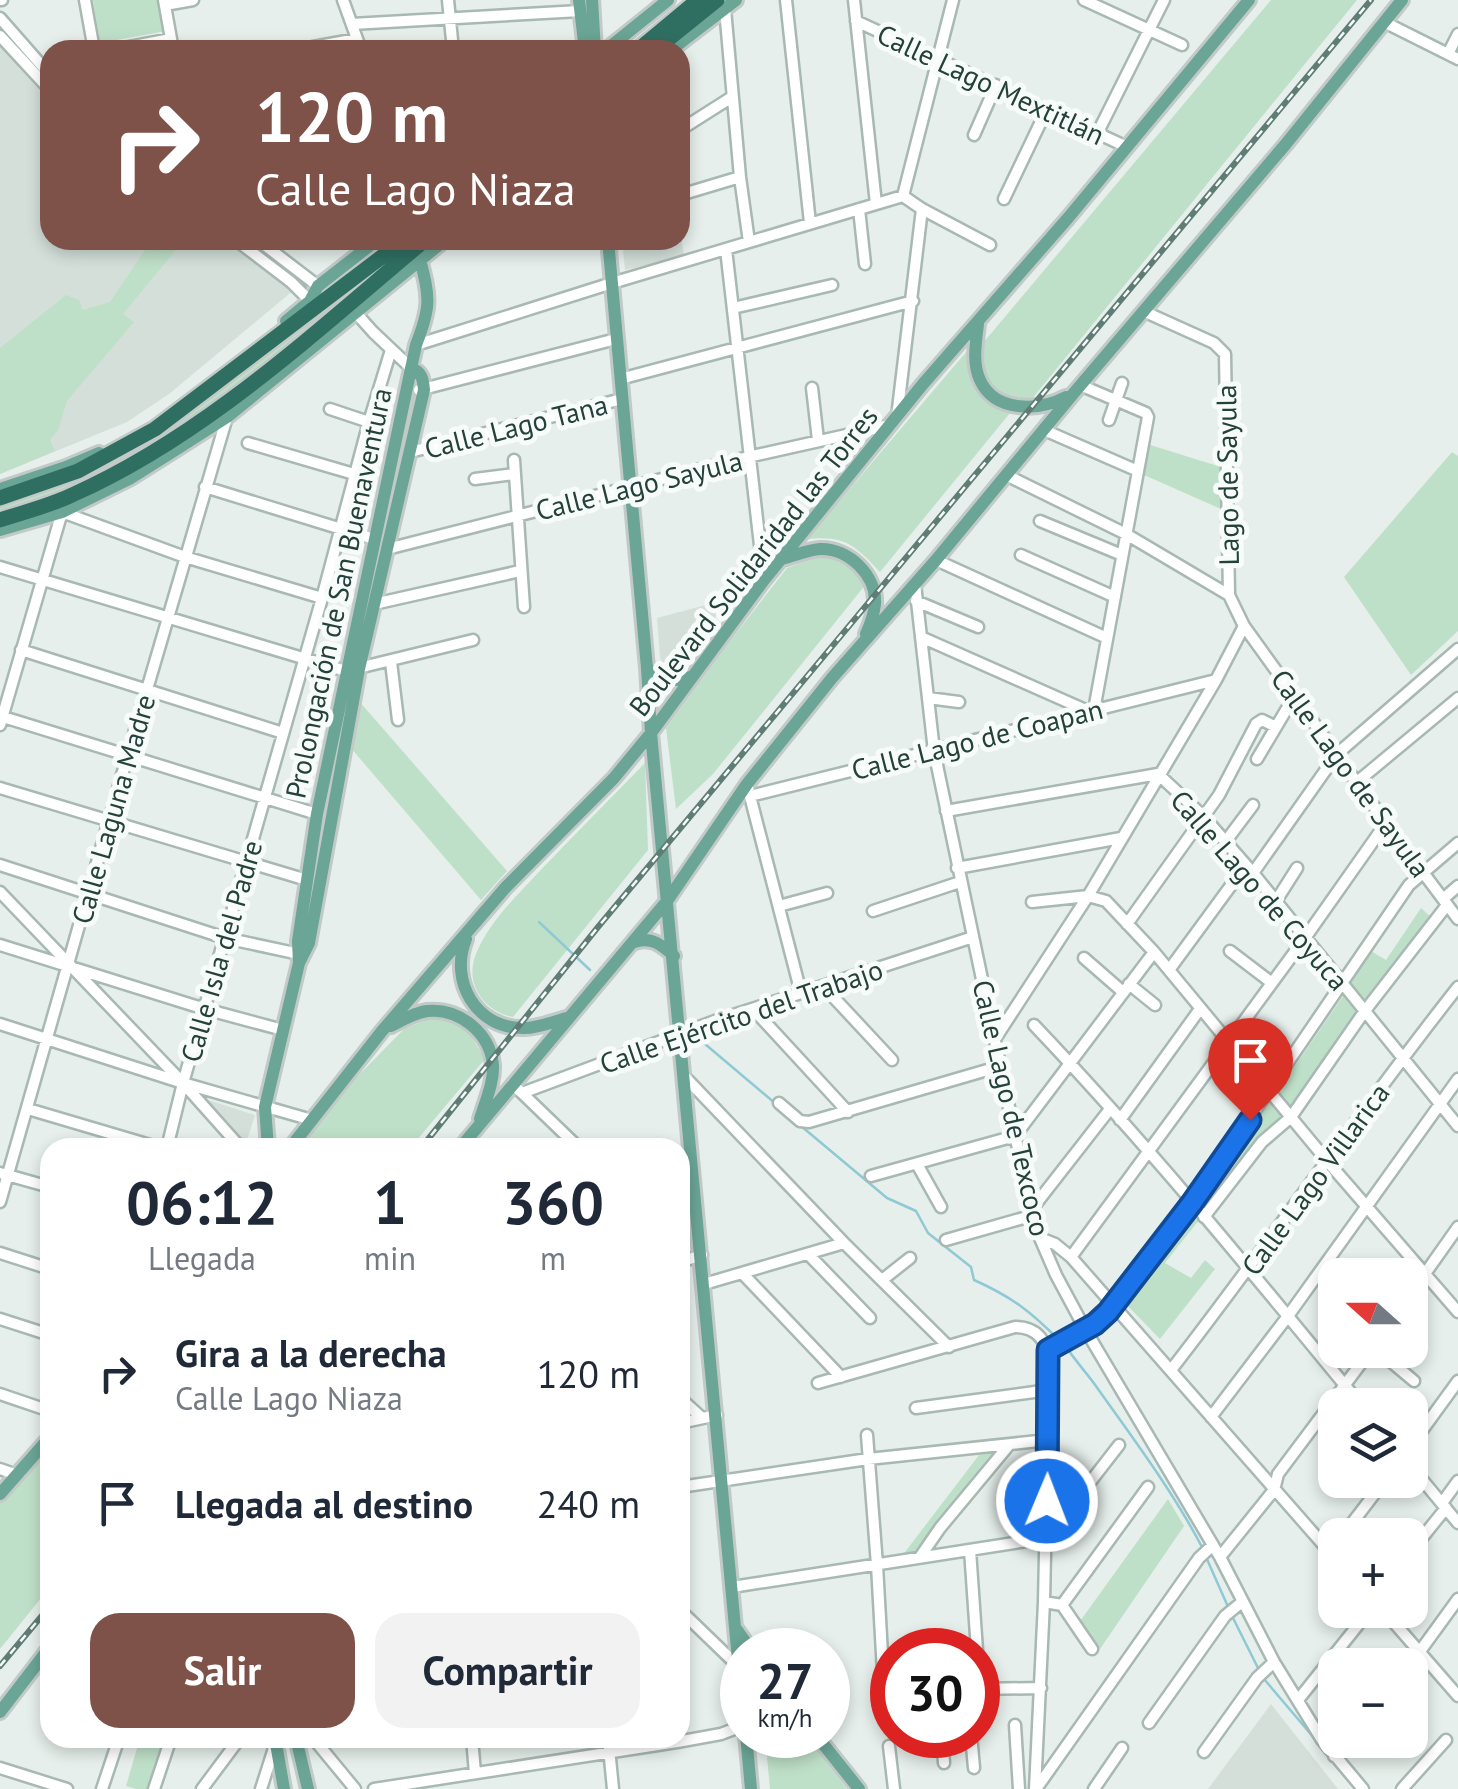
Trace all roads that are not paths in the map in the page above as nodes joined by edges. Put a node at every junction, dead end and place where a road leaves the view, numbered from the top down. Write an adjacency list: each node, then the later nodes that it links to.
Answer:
1 (85, 0): 29 (street)
2 (194, 0): 16 (street)
3 (343, 0): 24 (street)
4 (448, 0): 21 (street)
5 (516, 0): 19 (street)
6 (592, 0): 26 (main road)
7 (668, 0): 36 (main road)
8 (698, 0): 37 (highway)
9 (786, 0): 59 (street)
10 (854, 0): 22 (street)
11 (954, 0): 43 (street)
12 (1084, 0): 25 (street)
13 (1164, 0): 25 (street)
14 (1249, 0): 51 (main road, Boulevard Solidaridad las Torres)
15 (1402, 0): 23 (main road)
16 (164, 3): 30 (street)
17 (726, 3): 38 (highway); 39 (main road); 46 (street)
18 (579, 6): 19 (street); 33 (main road)
19 (518, 15): 21 (street)
20 (0, 18): 42 (street)
21 (450, 19): 24 (street); 32 (street)
22 (856, 21): 43 (street, Calle Lago Mextitlán); 56 (street)
23 (1384, 22): 41 (street); 79 (main road)
24 (352, 24): 31 (street)
25 (1149, 30): 40 (street); 49 (street)
26 (595, 32): 34 (main road); 35 (main road)
27 (1458, 34): 41 (street)
28 (0, 36): 44 (street)
29 (92, 40)
30 (171, 40)
31 (358, 40)
32 (452, 40)
33 (583, 40)
34 (595, 40)
35 (610, 40)
36 (620, 40)
37 (650, 40)
38 (670, 40)
39 (683, 40)
40 (1182, 44)
41 (1453, 56)
42 (40, 58)
43 (937, 59): 45 (street, Calle Lago Mextitlán); 54 (street)
44 (40, 79)
45 (996, 85): 47 (street, Calle Lago Mextitlán); 50 (street)
46 (732, 97): 48 (street); 52 (street)
47 (1047, 109): 49 (street, Calle Lago Mextitlán); 55 (street)
48 (690, 124)
49 (1098, 132): 51 (street, Calle Lago Mextitlán)
50 (974, 135)
51 (1127, 147): 81 (main road, Boulevard Solidaridad las Torres)
52 (740, 177): 53 (street); 60 (street)
53 (690, 192)
54 (903, 196): 56 (street); 58 (street)
55 (1004, 199)
56 (876, 204): 57 (street)
57 (859, 208): 59 (street); 72 (street)
58 (922, 209): 61 (street); 77 (street)
59 (810, 223): 60 (street)
60 (749, 242): 62 (street)
61 (990, 245)
62 (726, 249): 73 (street); 78 (street)
63 (249, 250): 70 (street)
64 (271, 250): 75 (street)
65 (364, 250): 75 (main road)
66 (391, 250): 104 (highway)
67 (413, 250): 86 (highway)
68 (432, 250): 71 (main road)
69 (609, 250): 73 (main road)
70 (252, 252): 76 (street)
71 (420, 260): 80 (main road); 83 (main road)
72 (865, 264)
73 (612, 282): 82 (main road); 83 (street)
74 (832, 285): 78 (street)
75 (318, 286): 76 (main road)
76 (310, 301): 104 (main road)
77 (913, 301): 84 (street); 99 (street)
78 (733, 308): 84 (street)
79 (1143, 310): 93 (main road); 137 (street, Lago de Sayula)
80 (356, 313): 85 (street); 86 (main road)
81 (978, 322): 93 (main road); 99 (main road, Boulevard Solidaridad las Torres)
82 (616, 339): 88 (main road); 92 (street)
83 (416, 345): 87 (main road)
84 (738, 349): 88 (street); 106 (street)
85 (391, 350): 87 (street); 100 (street, Calle Isla del Padre)
86 (299, 352): 97 (main road); 108 (highway)
87 (411, 368): 91 (main road, Prolongación de San Buenaventura); 92 (main road, Prolongación de San Buenaventura)
88 (620, 379): 94 (main road)
89 (1122, 382): 95 (street)
90 (812, 388): 102 (street)
91 (408, 389): 92 (street); 125 (main road, Prolongación de San Buenaventura)
92 (424, 390): 105 (main road, Prolongación de San Buenaventura)
93 (1076, 390): 95 (street); 101 (main road)
94 (622, 399): 105 (street, Calle Lago Tana); 114 (main road)
95 (1116, 400): 98 (street); 109 (street)
96 (330, 409): 100 (street)
97 (227, 416): 108 (main road); 115 (street, Calle Laguna Madre)
98 (1110, 420)
99 (895, 421): 102 (street, Calle Lago Sayula); 130 (main road, Boulevard Solidaridad las Torres)
100 (369, 422): 110 (street, Calle Isla del Padre)
101 (1044, 430): 109 (street); 112 (main road)
102 (818, 440): 106 (street, Calle Lago Sayula)
103 (248, 443): 110 (street)
104 (116, 447): 116 (main road); 117 (highway)
105 (410, 452): 126 (main road, Prolongación de San Buenaventura)
106 (748, 457): 114 (street, Calle Lago Sayula); 134 (street)
107 (514, 460): 111 (street)
108 (133, 470): 118 (main road); 120 (highway)
109 (1138, 471): 124 (street)
110 (354, 474): 122 (street, Calle Isla del Padre)
111 (514, 474): 113 (street); 119 (street)
112 (1006, 475): 124 (street); 131 (main road)
113 (475, 479)
114 (631, 486): 119 (street, Calle Lago Sayula); 154 (main road)
115 (205, 487): 122 (street); 129 (street, Calle Laguna Madre)
116 (0, 489)
117 (0, 498)
118 (62, 512): 123 (main road); 129 (street); 135 (street)
119 (516, 516): 126 (street, Calle Lago Sayula); 133 (street)
120 (0, 520)
121 (1040, 521): 127 (street)
122 (340, 528): 125 (street); 139 (street, Calle Isla del Padre)
123 (0, 530)
124 (1126, 534): 127 (street); 137 (street)
125 (374, 539): 155 (main road, Prolongación de San Buenaventura)
126 (387, 549): 141 (main road, Prolongación de San Buenaventura)
127 (1122, 555): 138 (street)
128 (1021, 556): 138 (street)
129 (185, 557): 139 (street); 143 (street, Calle Laguna Madre)
130 (782, 559): 134 (main road, Boulevard Solidaridad las Torres); 149 (main road)
131 (936, 560): 136 (main road); 147 (street)
132 (0, 567): 135 (street)
133 (520, 571): 141 (street); 142 (street)
134 (764, 580): 156 (main road, Boulevard Solidaridad las Torres)
135 (42, 581): 143 (street); 151 (street)
136 (915, 584): 140 (street, Calle Lago de Texcoco); 149 (main road)
137 (1229, 594): 145 (street, Lago de Sayula)
138 (1114, 596): 147 (street)
139 (322, 598): 152 (street, Calle Isla del Padre)
140 (916, 601): 144 (street); 146 (street, Calle Lago de Texcoco)
141 (374, 604): 155 (main road, Prolongación de San Buenaventura)
142 (524, 607)
143 (168, 619): 152 (street); 158 (street, Calle Laguna Madre)
144 (978, 626)
145 (1244, 626): 157 (street); 159 (street, Calle Lago de Sayula)
146 (920, 637): 160 (street, Calle Lago de Texcoco); 163 (street)
147 (1106, 638): 163 (street)
148 (473, 640): 153 (street)
149 (862, 641): 176 (main road)
150 (1458, 649): 171 (street)
151 (21, 650): 158 (street); 164 (street)
152 (304, 660): 155 (street); 167 (street, Calle Isla del Padre)
153 (390, 662): 155 (street); 165 (street)
154 (648, 668): 156 (main road); 168 (main road)
155 (353, 670): 180 (main road, Prolongación de San Buenaventura); 217 (main road, Prolongación de San Buenaventura)
156 (693, 676): 168 (main road, Boulevard Solidaridad las Torres)
157 (1216, 680): 163 (street, Calle Lago de Coapan); 173 (street)
158 (147, 689): 167 (street); 170 (street, Calle Laguna Madre)
159 (1295, 695): 166 (street); 171 (street, Calle Lago de Sayula)
160 (928, 698): 162 (street); 169 (street, Calle Lago de Texcoco)
161 (1458, 698): 174 (street)
162 (959, 702)
163 (1091, 710): 169 (street, Calle Lago de Coapan)
164 (1, 719): 170 (street)
165 (398, 720)
166 (1276, 727): 172 (street); 181 (street)
167 (283, 732): 177 (street, Calle Isla del Padre)
168 (651, 733): 201 (main road); 208 (main road, Boulevard Solidaridad las Torres)
169 (934, 751): 176 (street, Calle Lago de Coapan); 179 (street, Calle Lago de Texcoco)
170 (128, 754): 177 (street); 182 (street, Calle Laguna Madre)
171 (1338, 754): 174 (street, Calle Lago de Sayula); 191 (street)
172 (1257, 759)
173 (1158, 774): 179 (street, Calle Lago de Coyuca); 181 (street, Calle Lago de Coyuca); 184 (street)
174 (1357, 782): 183 (street, Calle Lago de Sayula)
175 (0, 788): 182 (street)
176 (748, 790): 201 (main road); 204 (street)
177 (264, 798): 180 (street); 187 (street, Calle Isla del Padre)
178 (1253, 804): 185 (street)
179 (946, 810): 189 (street, Calle Lago de Texcoco)
180 (317, 814): 193 (main road, Prolongación de San Buenaventura)
181 (1204, 817): 185 (street, Calle Lago de Coyuca); 207 (street)
182 (108, 822): 187 (street); 198 (street, Calle Laguna Madre)
183 (1386, 823): 192 (street, Calle Lago de Sayula); 211 (street)
184 (1121, 838): 189 (street); 199 (street)
185 (1226, 841): 191 (street, Calle Lago de Coyuca)
186 (1458, 843): 192 (street)
187 (246, 863): 193 (street); 210 (street, Calle Isla del Padre)
188 (0, 865): 198 (street)
189 (957, 868): 194 (street, Calle Lago de Texcoco)
190 (1297, 868): 200 (street)
191 (1250, 869): 200 (street, Calle Lago de Coyuca); 220 (street)
192 (1422, 872): 203 (street, Calle Lago de Sayula); 222 (street)
193 (307, 880): 217 (main road, Prolongación de San Buenaventura)
194 (960, 882): 205 (street); 209 (street, Calle Lago de Texcoco)
195 (1458, 886): 203 (street)
196 (0, 892): 219 (street)
197 (827, 892): 204 (street)
198 (88, 894): 210 (street); 219 (street, Calle Laguna Madre)
199 (1088, 896): 202 (street); 207 (street); 239 (street)
200 (1276, 901): 211 (street, Calle Lago de Coyuca)
201 (667, 902): 212 (main road); 216 (main road)
202 (1032, 902)
203 (1445, 902): 206 (street, Calle Lago de Sayula); 231 (street)
204 (779, 906): 226 (street)
205 (873, 911)
206 (1458, 919)
207 (1127, 924): 215 (street)
208 (471, 928): 232 (main road); 236 (main road, Boulevard Solidaridad las Torres)
209 (973, 936): 223 (street, Calle Ejército del Trabajo); 239 (street, Calle Lago de Texcoco)
210 (224, 938): 217 (street); 228 (street, Calle Isla del Padre)
211 (1305, 938): 221 (street); 222 (street, Calle Lago de Coyuca)
212 (635, 942): 216 (main road); 232 (main road)
213 (0, 945): 219 (street)
214 (1230, 951): 221 (street)
215 (1154, 952): 220 (street); 225 (street)
216 (674, 956): 237 (main road)
217 (300, 957): 235 (main road, Prolongación de San Buenaventura)
218 (1084, 958): 225 (street)
219 (69, 965): 228 (street); 238 (street, Calle Laguna Madre); 247 (street)
220 (1169, 970): 229 (street)
221 (1272, 982): 240 (street)
222 (1342, 984): 231 (street, Calle Lago de Coyuca); 249 (street)
223 (823, 986): 226 (street, Calle Ejército del Trabajo); 242 (street)
224 (1458, 987): 241 (street, Calle Lago Villarica)
225 (1126, 988): 227 (street); 243 (street)
226 (801, 994): 230 (street, Calle Ejército del Trabajo)
227 (1155, 1006)
228 (205, 1009): 235 (street); 247 (street, Calle Isla del Padre)
229 (1200, 1009): 240 (street); 258 (street)
230 (754, 1010): 237 (street, Calle Ejército del Trabajo); 255 (street)
231 (1364, 1012): 241 (street, Calle Lago de Coyuca); 256 (street)
232 (573, 1016): 248 (main road)
233 (0, 1024): 238 (street)
234 (1034, 1025): 243 (street)
235 (283, 1030): 252 (main road, Prolongación de San Buenaventura)
236 (382, 1031): 257 (main road, Boulevard Solidaridad las Torres); 259 (main road)
237 (680, 1036): 245 (main road); 248 (street, Calle Ejército del Trabajo)
238 (48, 1039): 247 (street); 253 (street, Calle Laguna Madre)
239 (996, 1039): 244 (street, Calle Lago de Texcoco)
240 (1228, 1042): 249 (street); 269 (street)
241 (1402, 1058): 251 (street, Calle Lago de Coyuca); 270 (street, Calle Lago Villarica)
242 (892, 1060)
243 (1071, 1064): 254 (street); 261 (street)
244 (1001, 1066): 255 (street); 261 (street, Calle Lago de Texcoco)
245 (684, 1077): 284 (street); 286 (main road)
246 (1458, 1079): 251 (street)
247 (183, 1083): 252 (street); 263 (street, Calle Isla del Padre); 264 (street)
248 (517, 1088): 259 (main road); 268 (street)
249 (1270, 1092): 256 (street); 276 (street)
250 (779, 1103): 255 (street)
251 (1440, 1104): 260 (street, Calle Lago de Coyuca); 278 (street)
252 (264, 1107): 257 (street); 265 (main road, Prolongación de San Buenaventura)
253 (28, 1108): 262 (street); 272 (street, Calle Laguna Madre)
254 (1110, 1109): 258 (street); 279 (street)
255 (848, 1112)
256 (1291, 1117): 270 (street); 280 (street)
257 (312, 1120): 266 (main road, Boulevard Solidaridad las Torres)
258 (1120, 1120): 269 (street)
259 (478, 1126): 267 (main road)
260 (1458, 1126)
261 (1015, 1136): 271 (street); 279 (street, Calle Lago de Texcoco)
262 (129, 1138)
263 (166, 1138)
264 (232, 1138)
265 (267, 1138)
266 (298, 1138)
267 (468, 1138)
268 (569, 1138)
269 (1148, 1152): 276 (street); 288 (street)
270 (1328, 1162): 278 (street); 294 (street, Calle Lago Villarica)
271 (917, 1164): 273 (street); 277 (street)
272 (4, 1174): 274 (street); 275 (street, Calle Laguna Madre)
273 (871, 1176)
274 (40, 1185)
275 (0, 1202)
276 (1192, 1203): 280 (street); 299 (street)
277 (941, 1207)
278 (1367, 1208): 291 (street); 301 (street)
279 (1033, 1212): 282 (street, Calle Lago de Texcoco); 283 (street)
280 (1204, 1217): 294 (street)
281 (1458, 1227): 293 (street)
282 (1040, 1238): 288 (street); 304 (street, Calle Lago de Texcoco)
283 (946, 1240)
284 (844, 1243): 287 (street); 297 (street)
285 (0, 1253): 292 (street)
286 (702, 1254): 289 (street); 298 (main road)
287 (810, 1254): 295 (street); 302 (street)
288 (1071, 1257): 299 (street)
289 (690, 1258)
290 (910, 1258): 297 (street)
291 (1412, 1258)
292 (40, 1265)
293 (1428, 1269)
294 (1248, 1270): 301 (street); 310 (street, Calle Lago Villarica)
295 (742, 1274): 298 (street); 311 (street)
296 (1428, 1277): 300 (street)
297 (882, 1280): 307 (street)
298 (704, 1284): 321 (main road)
299 (1114, 1304): 304 (street); 310 (street)
300 (1458, 1312)
301 (1288, 1316): 315 (street); 322 (street)
302 (870, 1318)
303 (0, 1319): 305 (street)
304 (1086, 1329): 306 (street); 347 (street, Calle Lago de Texcoco)
305 (40, 1332)
306 (1057, 1345): 307 (street); 316 (street)
307 (949, 1346): 311 (street)
308 (1360, 1368): 315 (street)
309 (1397, 1368): 312 (street)
310 (1170, 1370): 322 (street)
311 (840, 1377): 314 (street)
312 (1414, 1381)
313 (1458, 1381): 325 (street)
314 (818, 1383)
315 (1345, 1386): 339 (street)
316 (1049, 1390): 320 (street); 327 (street)
317 (0, 1394): 319 (street)
318 (690, 1407): 323 (street)
319 (40, 1408)
320 (916, 1408)
321 (717, 1415): 323 (street); 334 (main road)
322 (1211, 1417): 339 (street)
323 (702, 1418): 324 (street)
324 (690, 1420)
325 (1428, 1422)
326 (866, 1435): 331 (street)
327 (1048, 1440): 328 (street); 344 (street)
328 (1009, 1444): 331 (street); 348 (street)
329 (1119, 1445): 344 (street)
330 (40, 1449): 333 (main road)
331 (868, 1459): 334 (street); 350 (street)
332 (0, 1469): 333 (street)
333 (17, 1475): 340 (main road)
334 (722, 1480): 336 (street); 351 (main road)
335 (1458, 1481): 341 (street)
336 (690, 1485)
337 (1148, 1487): 354 (street)
338 (1428, 1487): 341 (street)
339 (1274, 1490): 345 (street); 349 (street)
340 (0, 1494)
341 (1444, 1506): 342 (street); 343 (street)
342 (1458, 1523)
343 (1428, 1528)
344 (1046, 1534): 346 (street); 353 (street)
345 (1318, 1536)
346 (970, 1550): 348 (street); 359 (street)
347 (1208, 1550): 349 (street, Calle Lago de Texcoco); 417 (street)
348 (920, 1557): 350 (street)
349 (1220, 1557): 355 (street, Calle Lago de Texcoco)
350 (878, 1565): 351 (street); 358 (street)
351 (732, 1587): 357 (main road)
352 (1458, 1598): 363 (street)
353 (1044, 1602): 354 (street); 369 (street)
354 (1062, 1606): 365 (street)
355 (1234, 1609): 368 (street, Calle Lago de Texcoco); 374 (street)
356 (690, 1620): 364 (street)
357 (736, 1628)
358 (883, 1628)
359 (975, 1628)
360 (1356, 1628): 372 (street)
361 (1399, 1628): 362 (street)
362 (1416, 1648)
363 (1423, 1648)
364 (720, 1649)
365 (1092, 1649)
366 (40, 1660): 373 (main road)
367 (1428, 1661): 371 (street)
368 (1272, 1664): 372 (street, Calle Lago de Texcoco); 392 (street)
369 (1041, 1688): 370 (street); 417 (street)
370 (1000, 1689)
371 (1458, 1696)
372 (1298, 1700): 376 (street, Calle Lago de Texcoco)
373 (0, 1712)
374 (1149, 1723)
375 (1015, 1725): 416 (street)
376 (1318, 1731)
377 (720, 1734): 378 (street)
378 (690, 1738)
379 (1446, 1740): 420 (street)
380 (116, 1748): 406 (street)
381 (167, 1748): 407 (street)
382 (233, 1748): 408 (street)
383 (273, 1748): 409 (street)
384 (276, 1748): 404 (main road)
385 (298, 1748): 403 (main road)
386 (321, 1748): 410 (street)
387 (473, 1748): 402 (street)
388 (609, 1748): 391 (street)
389 (632, 1748): 391 (street)
390 (1122, 1748): 418 (street)
391 (610, 1752): 402 (street); 412 (street)
392 (1204, 1752)
393 (748, 1758): 413 (main road)
394 (834, 1758): 414 (main road)
395 (890, 1758): 415 (street)
396 (944, 1758): 399 (street)
397 (973, 1758): 401 (street)
398 (1336, 1758): 419 (street, Calle Lago de Texcoco)
399 (944, 1763)
400 (0, 1768): 405 (street)
401 (974, 1768)
402 (476, 1773): 411 (street)
403 (306, 1783): 404 (street)
404 (283, 1784)
405 (67, 1789)
406 (102, 1789)
407 (154, 1789)
408 (202, 1789)
409 (261, 1789)
410 (355, 1789)
411 (374, 1789)
412 (614, 1789)
413 (751, 1789)
414 (859, 1789)
415 (894, 1789)
416 (1019, 1789)
417 (1036, 1789)
418 (1094, 1789)
419 (1363, 1789)
420 (1402, 1789)

